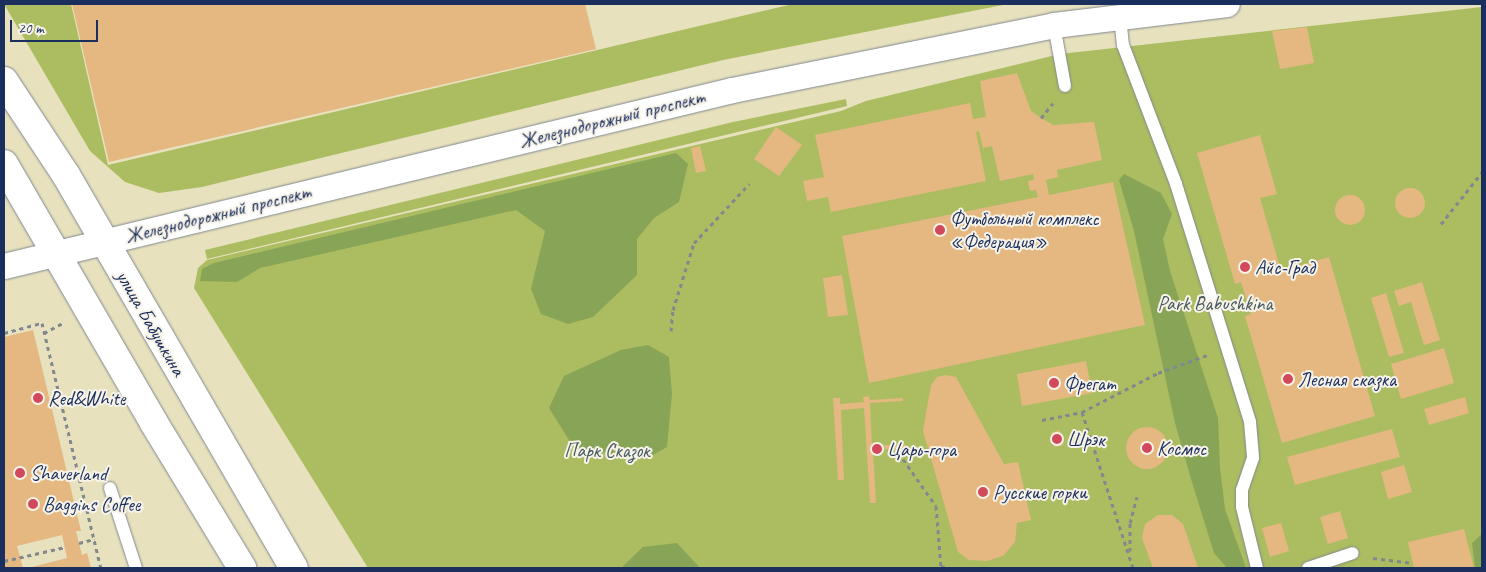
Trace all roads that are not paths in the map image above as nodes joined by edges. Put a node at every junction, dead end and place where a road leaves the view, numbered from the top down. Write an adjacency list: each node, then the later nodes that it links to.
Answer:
1 (1227, 4): 2 (street, Железнодорожный проспект)
2 (1120, 17): 3 (street, Железнодорожный проспект); 15 (lane)
3 (1054, 25): 5 (lane); 7 (street, Железнодорожный проспект)
4 (4, 81): 7 (street, улица Бабушкина)
5 (1066, 86)
6 (4, 164): 8 (street)
7 (103, 242): 8 (street, Железнодорожный проспект); 14 (street, улица Бабушкина)
8 (55, 254): 9 (street, Железнодорожный проспект); 13 (street)
9 (4, 266)
10 (110, 488): 12 (lane)
11 (1353, 553): 16 (lane)
12 (136, 568)
13 (242, 568)
14 (294, 568)
15 (1257, 568)
16 (1308, 568)

